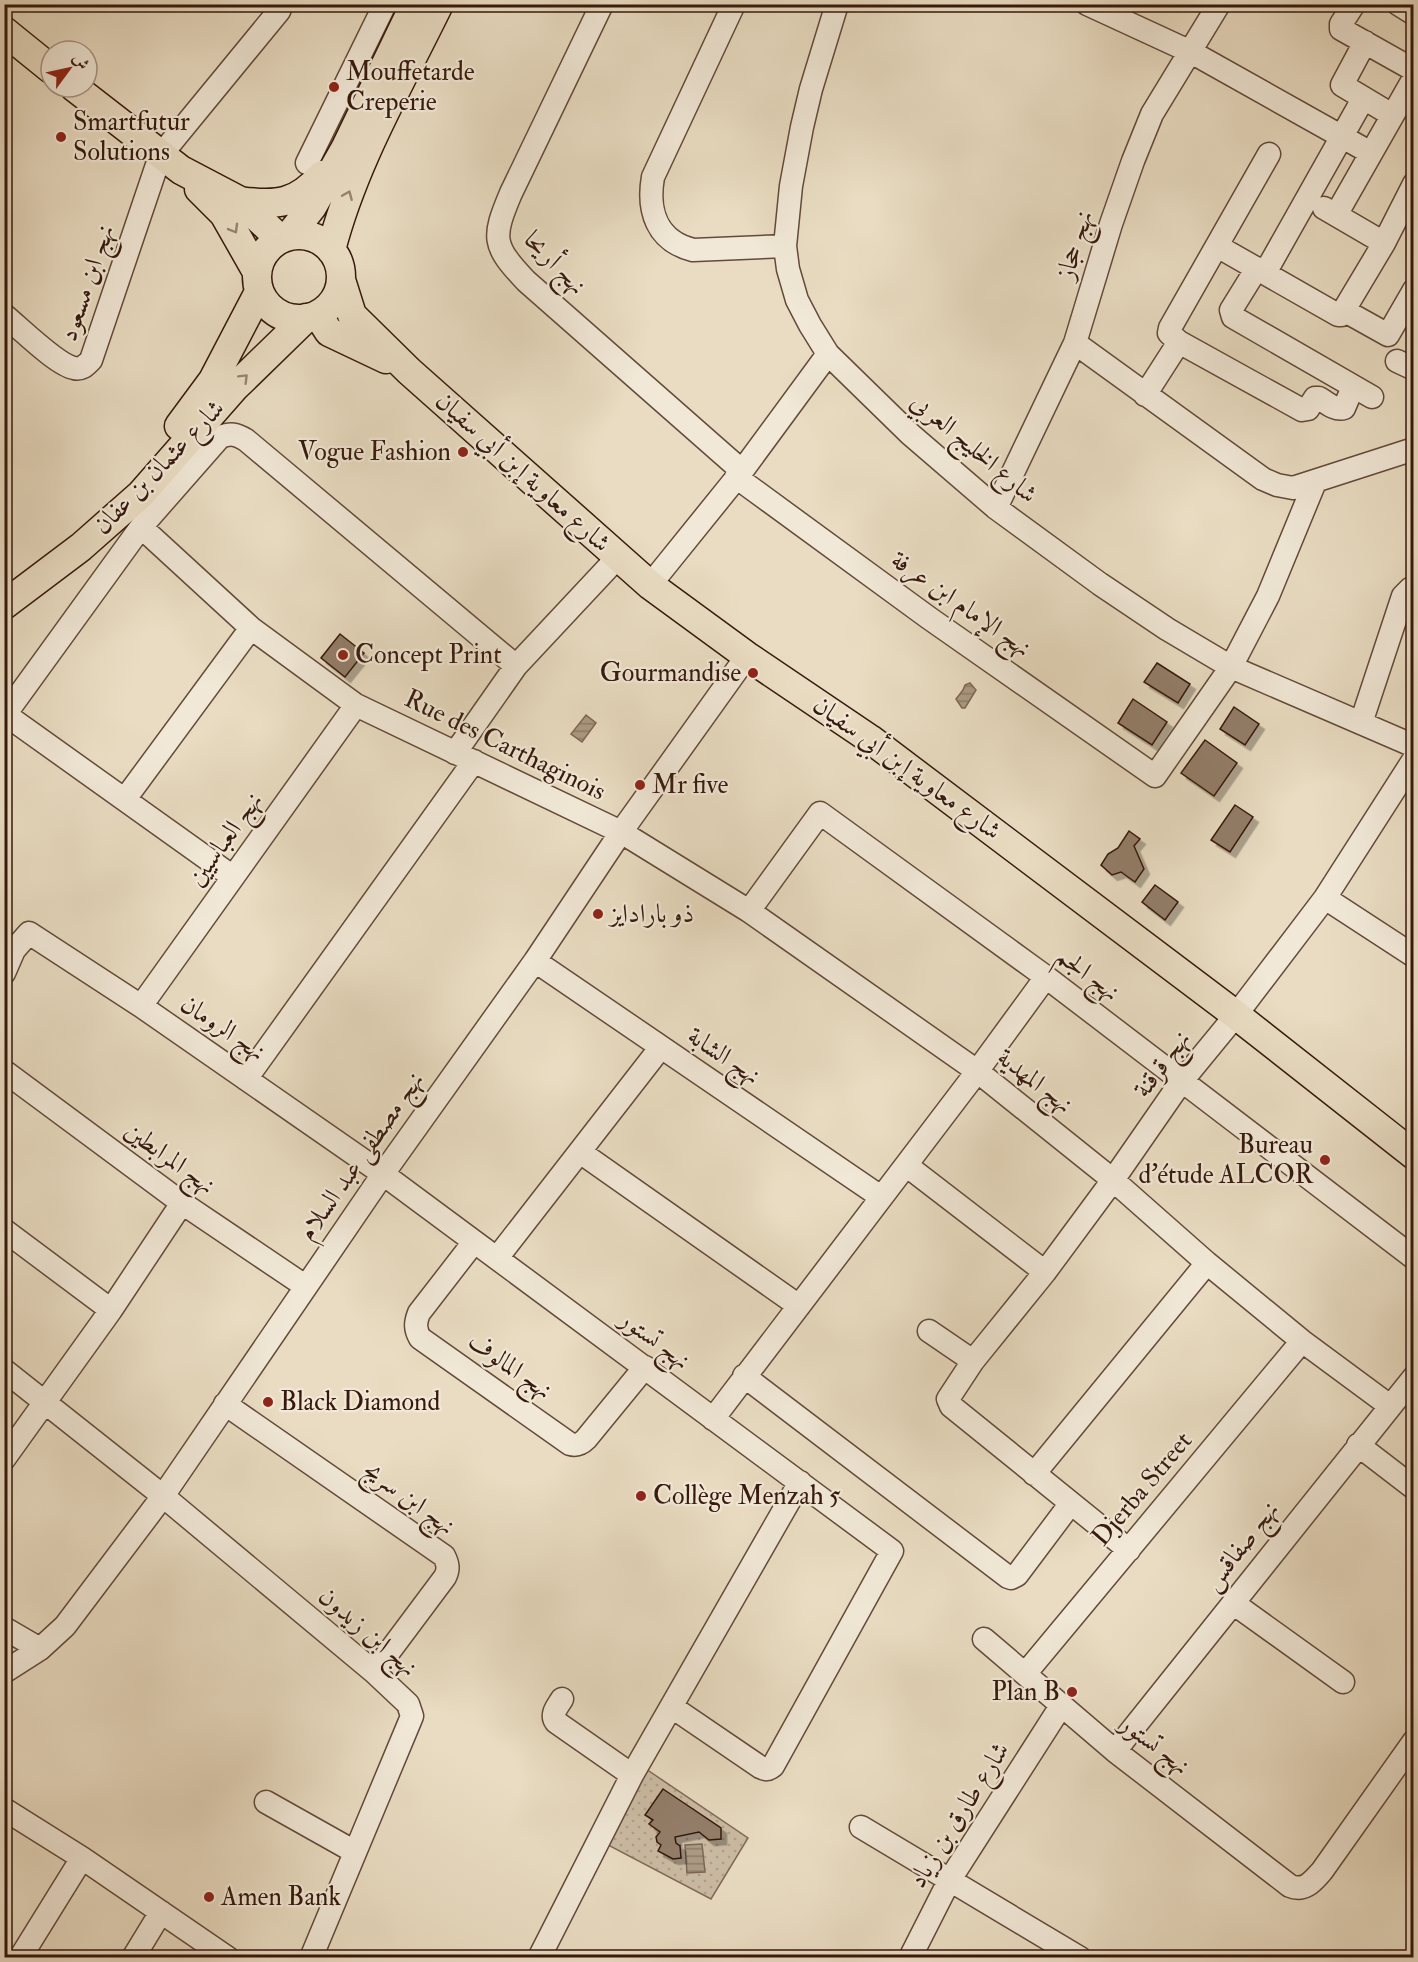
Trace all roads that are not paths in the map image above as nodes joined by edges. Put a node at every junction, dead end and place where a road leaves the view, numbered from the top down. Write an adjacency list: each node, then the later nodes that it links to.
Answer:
1 (282, 4): 26 (street)
2 (385, 4): 27 (street)
3 (415, 4): 23 (main road)
4 (439, 4): 36 (main road, one-way to 4)
5 (602, 4): 50 (street, نهج أريحا)
6 (734, 4): 34 (street)
7 (837, 4): 34 (street, شارع الخليج العربي)
8 (1087, 4): 15 (street)
9 (1219, 4): 15 (street, نهج حجاز)
10 (1354, 4): 14 (street)
11 (1398, 4): 12 (street)
12 (1413, 14)
13 (8, 39): 16 (main road)
14 (1365, 42): 17 (street); 20 (street)
15 (1191, 51): 22 (street); 45 (street, نهج حجاز)
16 (39, 61)
17 (1413, 70)
18 (1413, 78): 21 (street)
19 (89, 99): 26 (main road)
20 (1364, 99): 21 (street); 22 (street)
21 (1392, 115): 24 (street)
22 (1342, 137): 24 (street); 29 (street)
23 (345, 149): 30 (main road); 32 (main road)
24 (1371, 153): 31 (street)
25 (1269, 154): 35 (street)
26 (171, 163): 30 (main road); 39 (main road, one-way to 39); 42 (street, نهج ابن مسعود)
27 (306, 163)
28 (1413, 184): 33 (street)
29 (1307, 199): 31 (street); 37 (street)
30 (240, 201): 32 (main road)
31 (1336, 215): 33 (street)
32 (285, 237): 36 (main road); 39 (main road)
33 (1384, 243): 41 (street)
34 (785, 246): 46 (street, شارع الخليج العربي)
35 (1217, 246): 37 (street); 44 (street)
36 (331, 250): 38 (main road, شارع معاوية إبن أبي سفيان)
37 (1261, 270): 41 (street); 44 (street)
38 (341, 280): 43 (main road); 47 (main road, شارع معاوية إبن أبي سفيان)
39 (258, 282): 43 (main road); 55 (main road, شارع عثمان بن عفان)
40 (1413, 290): 41 (street)
41 (1345, 311)
42 (4, 315)
43 (312, 317): 47 (main road, شارع معاوية إبن أبي سفيان); 58 (main road, شارع عثمان بن عفان, one-way to 43)
44 (1179, 342): 48 (street)
45 (1075, 343): 48 (street); 52 (street, نهج حجاز)
46 (828, 354): 50 (street); 52 (street, شارع الخليج العربي)
47 (409, 371): 54 (main road, شارع معاوية إبن أبي سفيان)
48 (1145, 395): 51 (street)
49 (1413, 448): 51 (street)
50 (739, 474): 56 (street); 62 (street, نهج الإمام ابن عرفة)
51 (1315, 482): 62 (street)
52 (996, 508): 62 (street, شارع الخليج العربي)
53 (141, 527): 59 (street, Rue des Carthaginois); 61 (street); 64 (street)
54 (618, 557): 56 (main road, شارع معاوية إبن أبي سفيان); 61 (street)
55 (4, 583)
56 (650, 585): 60 (main road, شارع معاوية إبن أبي سفيان)
57 (1413, 590): 65 (street)
58 (4, 605)
59 (251, 628): 63 (street, Rue des Carthaginois); 69 (street)
60 (747, 656): 70 (street, نهج مصطفى عبد السلام); 79 (main road, شارع معاوية إبن أبي سفيان)
61 (516, 666): 67 (street)
62 (1231, 667): 65 (street, شارع الخليج العربي)
63 (356, 705): 67 (street, Rue des Carthaginois); 71 (street, نهج العباسيين)
64 (5, 716): 69 (street)
65 (1361, 723): 66 (street, شارع الخليج العربي)
66 (1413, 746)
67 (465, 757): 70 (street, Rue des Carthaginois); 83 (street)
68 (1413, 759): 72 (street, نهج قرقنة)
69 (125, 799): 71 (street)
70 (621, 832): 73 (street, نهج المهدية); 75 (street, نهج مصطفى عبد السلام)
71 (233, 877): 78 (street, نهج العباسيين)
72 (1325, 898): 74 (street); 79 (street, نهج قرقنة)
73 (749, 911): 77 (street, نهج الجم); 82 (street, نهج المهدية)
74 (1413, 956)
75 (536, 961): 80 (street, نهج الشابة); 88 (street, نهج مصطفى عبد السلام)
76 (4, 973): 78 (street, نهج الرومان)
77 (1046, 978): 82 (street); 84 (street, نهج الجم)
78 (141, 1006): 83 (street, نهج الرومان)
79 (1236, 1015): 84 (street, نهج قرقنة); 86 (main road, شارع معاوية إبن أبي سفيان)
80 (661, 1047): 85 (street); 90 (street, نهج الشابة)
81 (4, 1071): 91 (street, نهج المرابطين)
82 (977, 1071): 87 (street); 89 (street, نهج المهدية)
83 (246, 1078): 88 (street, نهج الرومان)
84 (1181, 1082): 89 (street, نهج قرقنة); 95 (street, نهج الجم)
85 (580, 1152): 94 (street); 99 (street)
86 (1413, 1155)
87 (906, 1165): 90 (street); 97 (street)
88 (383, 1174): 93 (street, نهج تستور); 98 (street, نهج مصطفى عبد السلام)
89 (1113, 1180): 96 (street, نهج المهدية); 97 (street, نهج قرقنة)
90 (881, 1197): 99 (street)
91 (182, 1203): 98 (street, نهج المرابطين); 100 (street)
92 (4, 1230): 100 (street)
93 (474, 1242): 94 (street, نهج تستور); 104 (street, نهج المالوف)
94 (497, 1258): 104 (street, نهج تستور)
95 (1413, 1258)
96 (1207, 1263): 102 (street, نهج المهدية); 114 (street)
97 (1045, 1272): 103 (street, نهج قرقنة)
98 (305, 1287): 109 (street, نهج مصطفى عبد السلام)
99 (799, 1306): 106 (street)
100 (111, 1310): 108 (street)
101 (928, 1331): 103 (street)
102 (1302, 1341): 110 (street, نهج المهدية); 119 (street, Djerba Street)
103 (973, 1361): 114 (street, نهج قرقنة)
104 (645, 1367): 111 (street, نهج تستور)
105 (4, 1370): 108 (street, نهج ابن زيدون)
106 (744, 1376): 111 (street); 118 (street)
107 (1413, 1377): 110 (street, نهج صفاقس)
108 (44, 1401): 113 (street); 117 (street, نهج ابن زيدون)
109 (225, 1404): 117 (street, نهج مصطفى عبد السلام); 125 (street, نهج ابن سريج)
110 (1390, 1406): 112 (street, نهج صفاقس)
111 (713, 1419): 115 (street, نهج تستور)
112 (1358, 1445): 116 (street); 120 (street, نهج صفاقس)
113 (4, 1459)
114 (1034, 1474): 118 (street)
115 (800, 1482): 130 (street); 130 (street, نهج تستور)
116 (1413, 1488)
117 (163, 1496): 123 (street, نهج مصطفى عبد السلام); 125 (street, نهج ابن زيدون)
118 (1071, 1503): 119 (street)
119 (1129, 1550): 126 (street, Djerba Street)
120 (1233, 1602): 127 (street); 132 (street, نهج صفاقس)
121 (4, 1628): 123 (street)
122 (984, 1640): 126 (street, نهج تستور)
123 (40, 1649): 124 (street, نهج مصطفى عبد السلام)
124 (4, 1672)
125 (374, 1672): 137 (street, نهج ابن زيدون)
126 (1025, 1674): 129 (street, نهج تستور)
127 (1343, 1682)
128 (562, 1699): 133 (street)
129 (1061, 1706): 132 (street, نهج تستور); 139 (street, شارع طارق بن زياد)
130 (672, 1707): 133 (street)
131 (1413, 1741): 132 (street, نهج تستور)
132 (1115, 1751)
133 (633, 1775): 145 (street)
134 (266, 1802): 137 (street)
135 (4, 1809): 138 (street)
136 (861, 1827): 139 (street)
137 (355, 1852): 144 (street, نهج ابن زيدون)
138 (82, 1858): 140 (street); 141 (street)
139 (949, 1881): 146 (street, شارع طارق بن زياد); 147 (street)
140 (161, 1912): 142 (street); 143 (street)
141 (20, 1958)
142 (133, 1958)
143 (228, 1958)
144 (311, 1958)
145 (539, 1958)
146 (910, 1958)
147 (1080, 1958)

